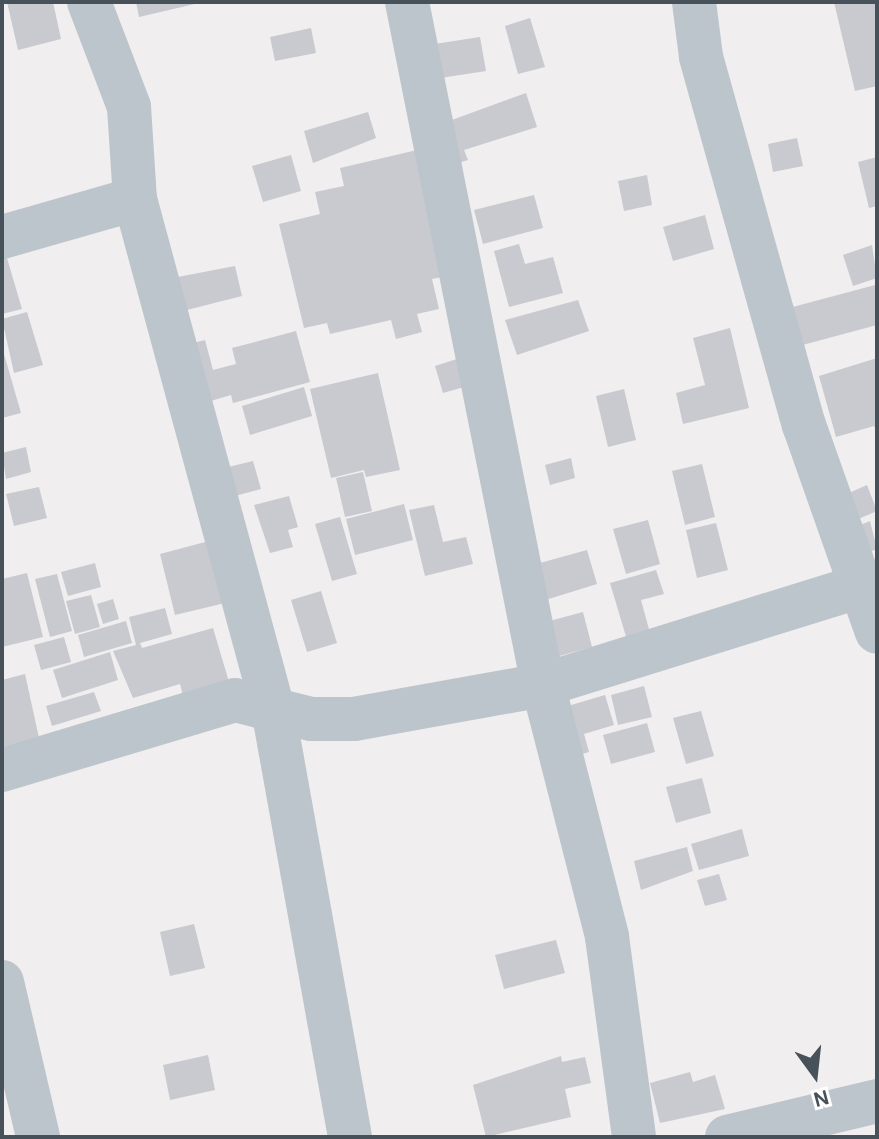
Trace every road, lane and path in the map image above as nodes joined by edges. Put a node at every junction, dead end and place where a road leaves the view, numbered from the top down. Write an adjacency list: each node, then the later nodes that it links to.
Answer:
1 (89, 2): 4 (street)
2 (407, 2): 8 (street)
3 (694, 2): 6 (street)
4 (135, 199): 5 (street); 9 (street)
5 (2, 237)
6 (870, 583): 7 (street); 8 (street)
7 (877, 632)
8 (543, 685): 9 (street); 15 (street)
9 (273, 709): 10 (street); 14 (street)
10 (2, 770)
11 (2, 982): 13 (street)
12 (877, 1101): 16 (street)
13 (38, 1137)
14 (350, 1137)
15 (634, 1137)
16 (727, 1137)

